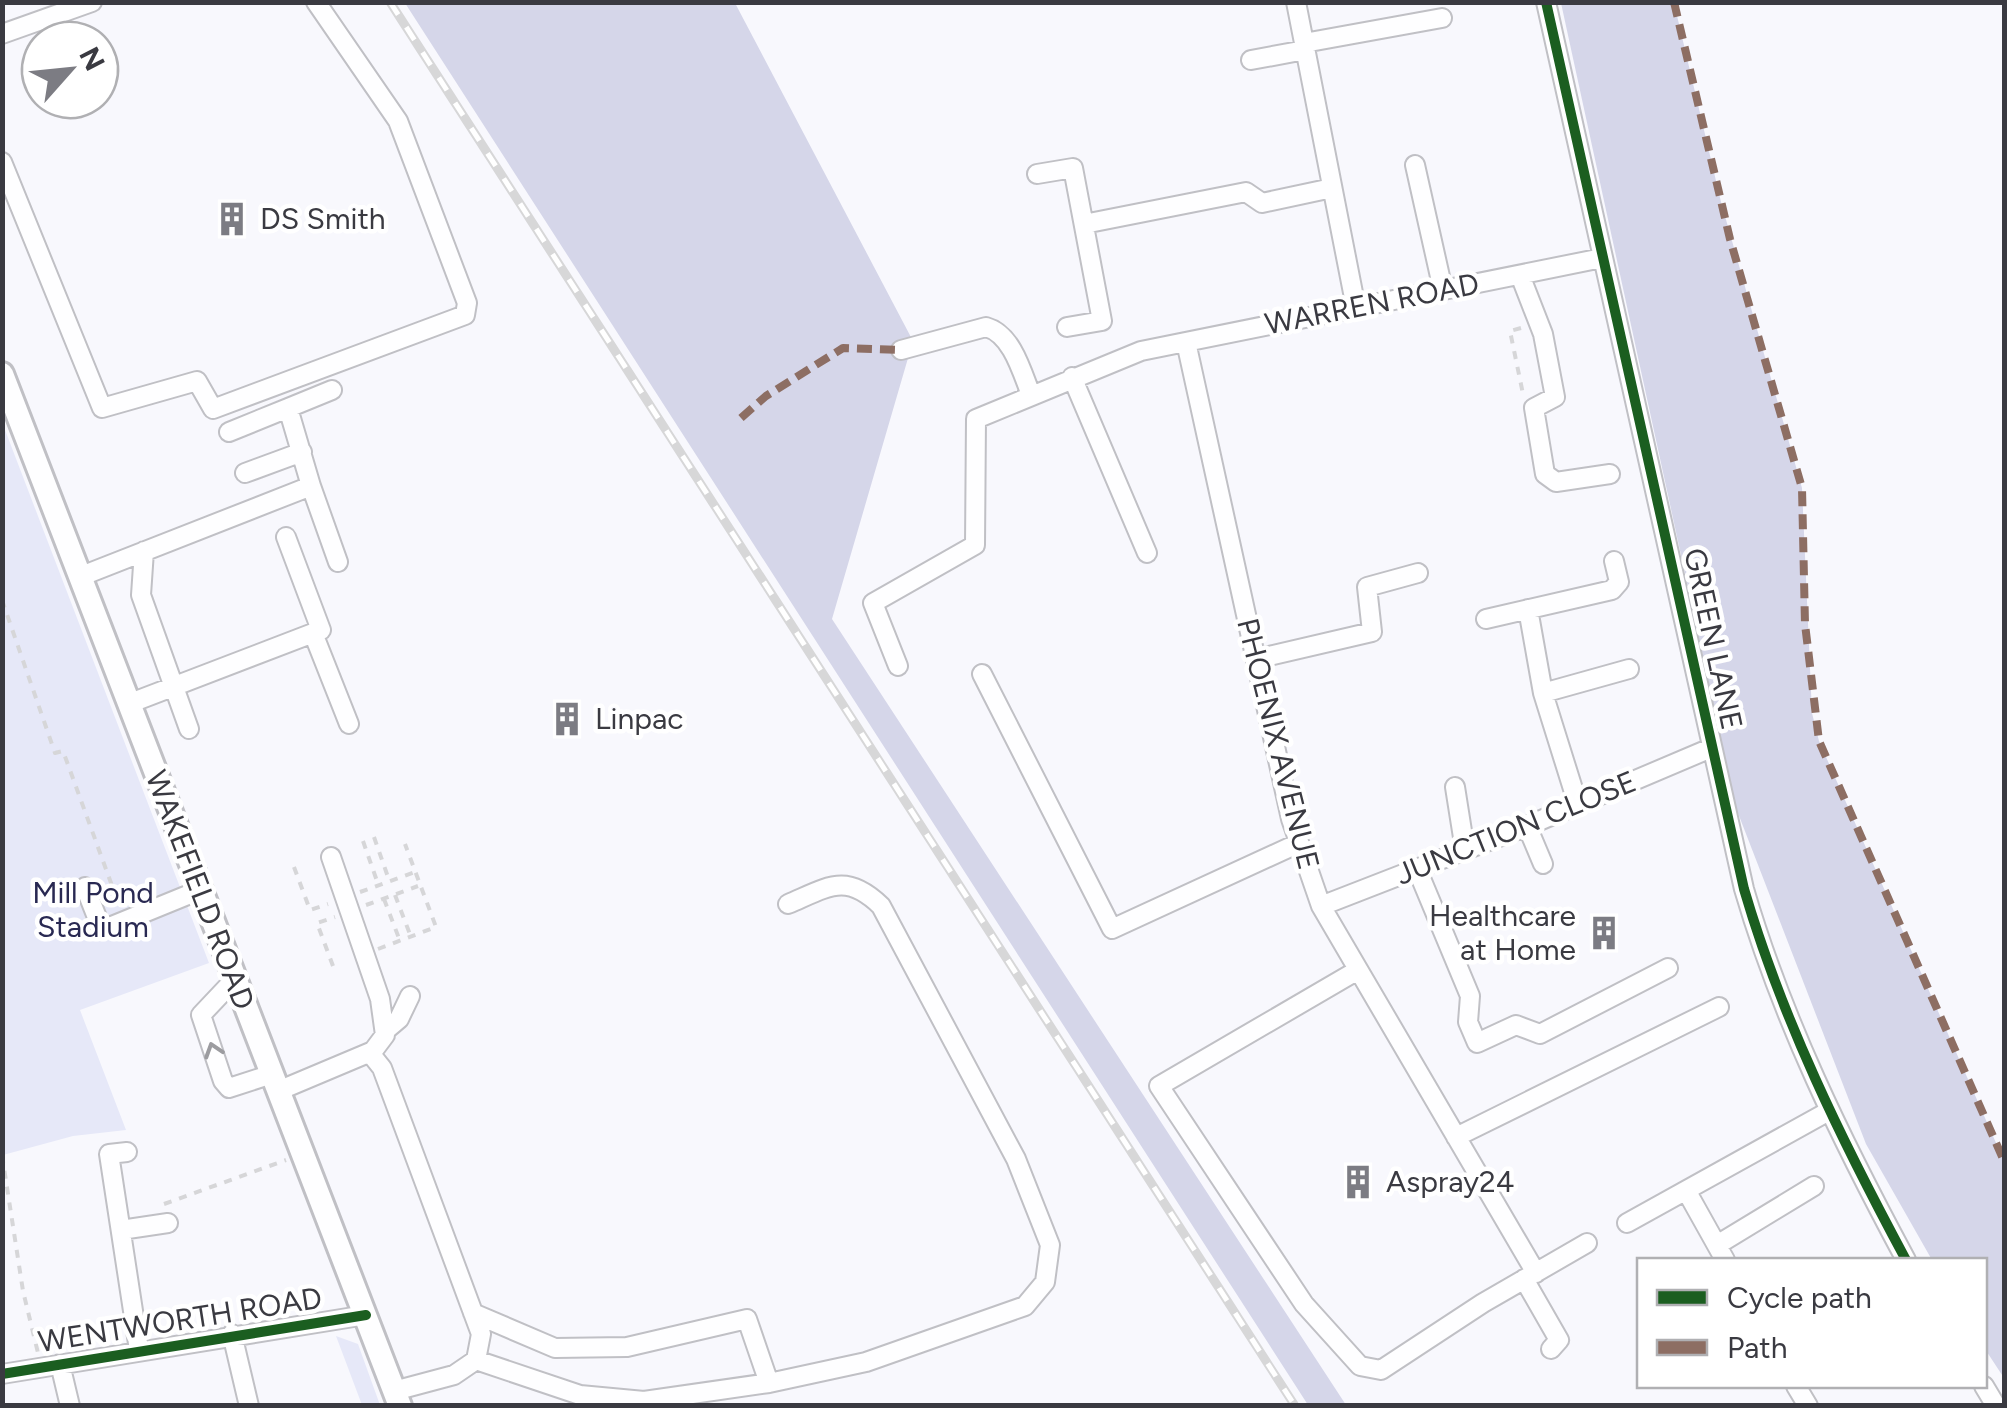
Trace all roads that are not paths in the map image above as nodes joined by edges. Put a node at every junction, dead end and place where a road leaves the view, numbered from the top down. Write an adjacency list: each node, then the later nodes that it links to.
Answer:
1 (92, 2): 6 (street)
2 (316, 2): 9 (street)
3 (1296, 2): 7 (street)
4 (1546, 2): 14 (street, GREEN LANE)
5 (1442, 18): 7 (street)
6 (2, 34)
7 (1304, 47): 8 (street); 12 (street)
8 (1251, 60)
9 (2, 162)
10 (1415, 165): 16 (street)
11 (1036, 174): 13 (street)
12 (1332, 188): 13 (street); 17 (street)
13 (1084, 224): 18 (street)
14 (1602, 258): 15 (street, WARREN ROAD); 50 (street, GREEN LANE)
15 (1520, 274): 16 (street, WARREN ROAD); 29 (street)
16 (1444, 290): 17 (street, WARREN ROAD)
17 (1356, 308): 19 (street, WARREN ROAD)
18 (1067, 327)
19 (1186, 342): 22 (street, WARREN ROAD); 41 (street, PHOENIX AVENUE)
20 (901, 350): 24 (street)
21 (2, 374): 37 (main road, WAKEFIELD ROAD)
22 (1072, 377): 24 (street, WARREN ROAD); 33 (street)
23 (332, 390): 25 (street)
24 (1031, 395): 42 (street, WARREN ROAD)
25 (288, 408): 26 (street); 27 (street)
26 (228, 432)
27 (302, 452): 28 (street); 30 (street)
28 (244, 473)
29 (1610, 474)
30 (311, 486): 32 (street); 35 (street)
31 (286, 537): 40 (street)
32 (144, 551): 37 (street); 45 (street)
33 (1148, 553)
34 (1614, 561): 38 (street)
35 (338, 562)
36 (1418, 573): 41 (street)
37 (79, 576): 47 (main road, WAKEFIELD ROAD)
38 (1528, 609): 39 (street); 46 (street)
39 (1486, 619)
40 (313, 634): 45 (street); 48 (street)
41 (1256, 659): 54 (street, PHOENIX AVENUE)
42 (898, 666)
43 (1629, 669): 46 (street)
44 (982, 674): 54 (street)
45 (174, 687): 47 (street); 49 (street)
46 (1543, 693): 52 (street)
47 (128, 704): 60 (main road, WAKEFIELD ROAD)
48 (349, 724)
49 (189, 729)
50 (1711, 748): 52 (street, JUNCTION CLOSE); 71 (street, GREEN LANE)
51 (1456, 787): 55 (street)
52 (1578, 806): 53 (street, JUNCTION CLOSE)
53 (1528, 826): 55 (street, JUNCTION CLOSE); 57 (street)
54 (1299, 843): 62 (street, PHOENIX AVENUE)
55 (1466, 850): 58 (street, JUNCTION CLOSE)
56 (332, 857): 68 (street)
57 (1543, 864)
58 (1416, 869): 62 (street, JUNCTION CLOSE); 63 (street)
59 (85, 887): 60 (street)
60 (200, 890): 65 (main road, WAKEFIELD ROAD)
61 (788, 904): 91 (street)
62 (1320, 906): 64 (street, PHOENIX AVENUE)
63 (1668, 968)
64 (1358, 970): 72 (street, PHOENIX AVENUE); 82 (street)
65 (235, 979): 70 (main road, WAKEFIELD ROAD); 70 (street, one-way to 65)
66 (410, 996): 68 (street)
67 (1719, 1006): 72 (street)
68 (386, 1030): 69 (street)
69 (370, 1053): 70 (street); 83 (street)
70 (275, 1082): 84 (main road, WAKEFIELD ROAD)
71 (1829, 1111): 75 (street); 81 (street, GREEN LANE)
72 (1456, 1138): 82 (street, PHOENIX AVENUE)
73 (127, 1152): 78 (street, WENTWORTH ROAD)
74 (1814, 1186): 80 (street)
75 (1687, 1192): 76 (street); 80 (street)
76 (1627, 1223)
77 (164, 1224): 78 (street)
78 (120, 1230): 86 (street, WENTWORTH ROAD)
79 (1587, 1243): 82 (street)
80 (1721, 1253)
81 (1905, 1258)
82 (1530, 1276): 87 (street, PHOENIX AVENUE)
83 (473, 1313): 88 (street); 91 (street)
84 (366, 1316): 85 (street, WENTWORTH ROAD); 92 (main road, WAKEFIELD ROAD)
85 (232, 1334): 86 (street, WENTWORTH ROAD); 94 (street)
86 (140, 1350): 89 (street, WENTWORTH ROAD)
87 (1551, 1350)
88 (476, 1360): 91 (street); 92 (street)
89 (51, 1366): 90 (street, WENTWORTH ROAD); 93 (street)
90 (2, 1374)
91 (769, 1382)
92 (397, 1398)
93 (70, 1406)
94 (249, 1406)

